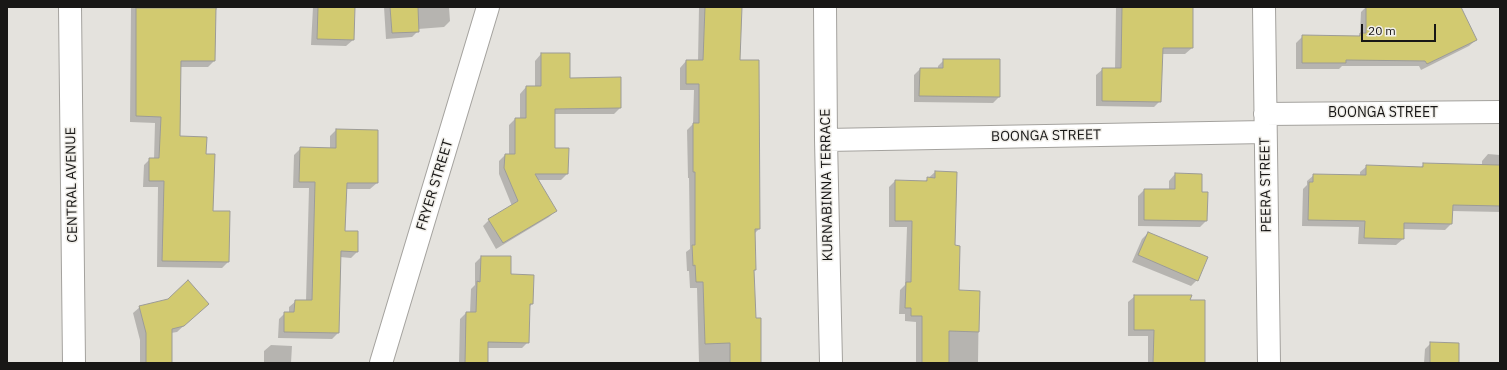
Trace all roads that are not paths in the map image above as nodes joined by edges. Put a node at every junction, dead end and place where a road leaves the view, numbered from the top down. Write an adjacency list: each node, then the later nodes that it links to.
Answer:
1 (70, 7): 8 (street, CENTRAL AVENUE)
2 (488, 7): 9 (street, FRYER STREET)
3 (825, 7): 7 (street, KURNABINNA TERRACE)
4 (1264, 7): 6 (street, PEERA STREET)
5 (1500, 112): 6 (street, BOONGA STREET)
6 (1265, 123): 7 (street, BOONGA STREET); 11 (street, PEERA STREET)
7 (826, 140): 10 (street, KURNABINNA TERRACE)
8 (74, 363)
9 (381, 363)
10 (831, 363)
11 (1269, 363)

